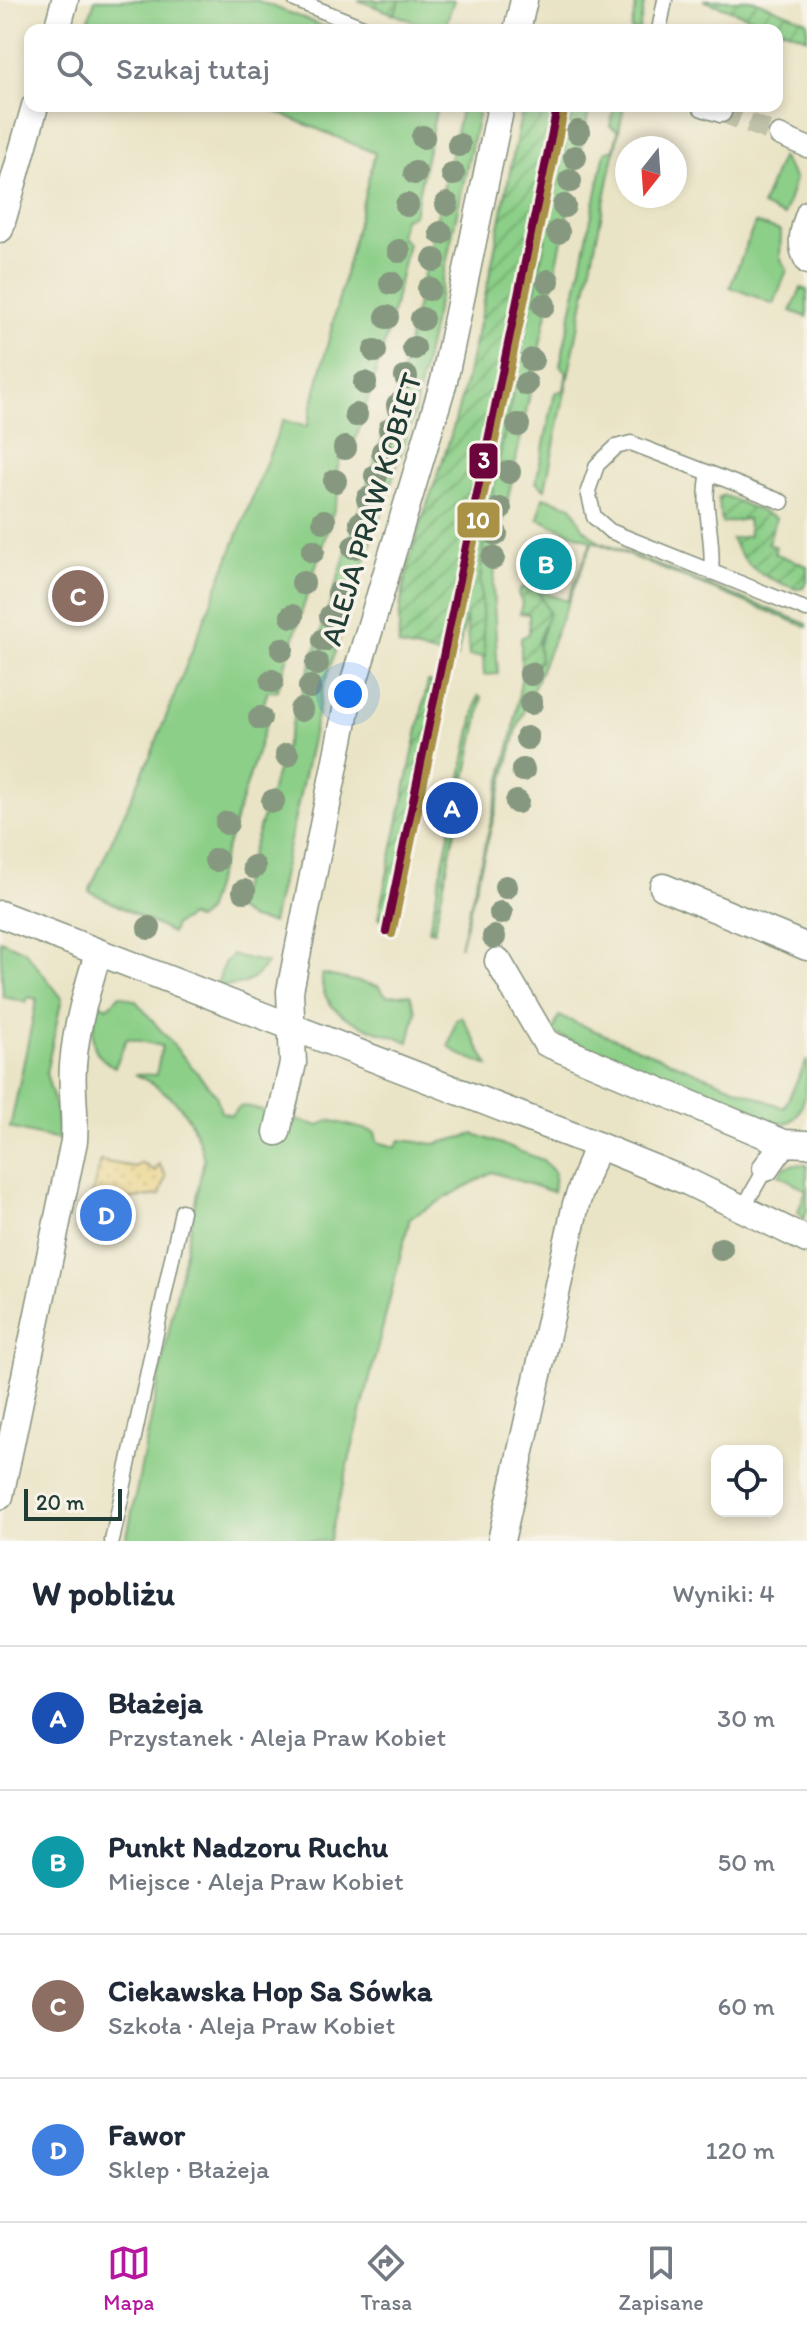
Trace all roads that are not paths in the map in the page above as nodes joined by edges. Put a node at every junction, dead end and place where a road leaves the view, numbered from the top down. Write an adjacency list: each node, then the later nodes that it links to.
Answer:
1 (65, 0): 5 (street)
2 (295, 0): 6 (lane)
3 (524, 0): 7 (street)
4 (665, 0): 8 (lane)
5 (59, 24)
6 (355, 24)
7 (518, 24)
8 (660, 24)
9 (33, 112): 14 (street)
10 (500, 112): 25 (street, ALEJA PRAW KOBIET)
11 (779, 135): 12 (street)
12 (807, 147)
13 (807, 211): 15 (street)
14 (0, 229)
15 (807, 264)
16 (709, 473): 17 (lane); 18 (lane); 18 (lane)
17 (782, 502)
18 (711, 572): 19 (lane)
19 (807, 610)
20 (663, 887): 22 (street)
21 (0, 914): 23 (street)
22 (807, 947)
23 (98, 953): 25 (street); 33 (street)
24 (498, 961): 27 (street)
25 (291, 1025): 26 (street, ALEJA PRAW KOBIET); 28 (street)
26 (277, 1132)
27 (801, 1143): 29 (street)
28 (597, 1145): 30 (street); 35 (street)
29 (766, 1168): 30 (lane)
30 (742, 1210): 32 (street)
31 (182, 1211): 34 (lane)
32 (807, 1240)
33 (0, 1496)
34 (112, 1541)
35 (501, 1541)

